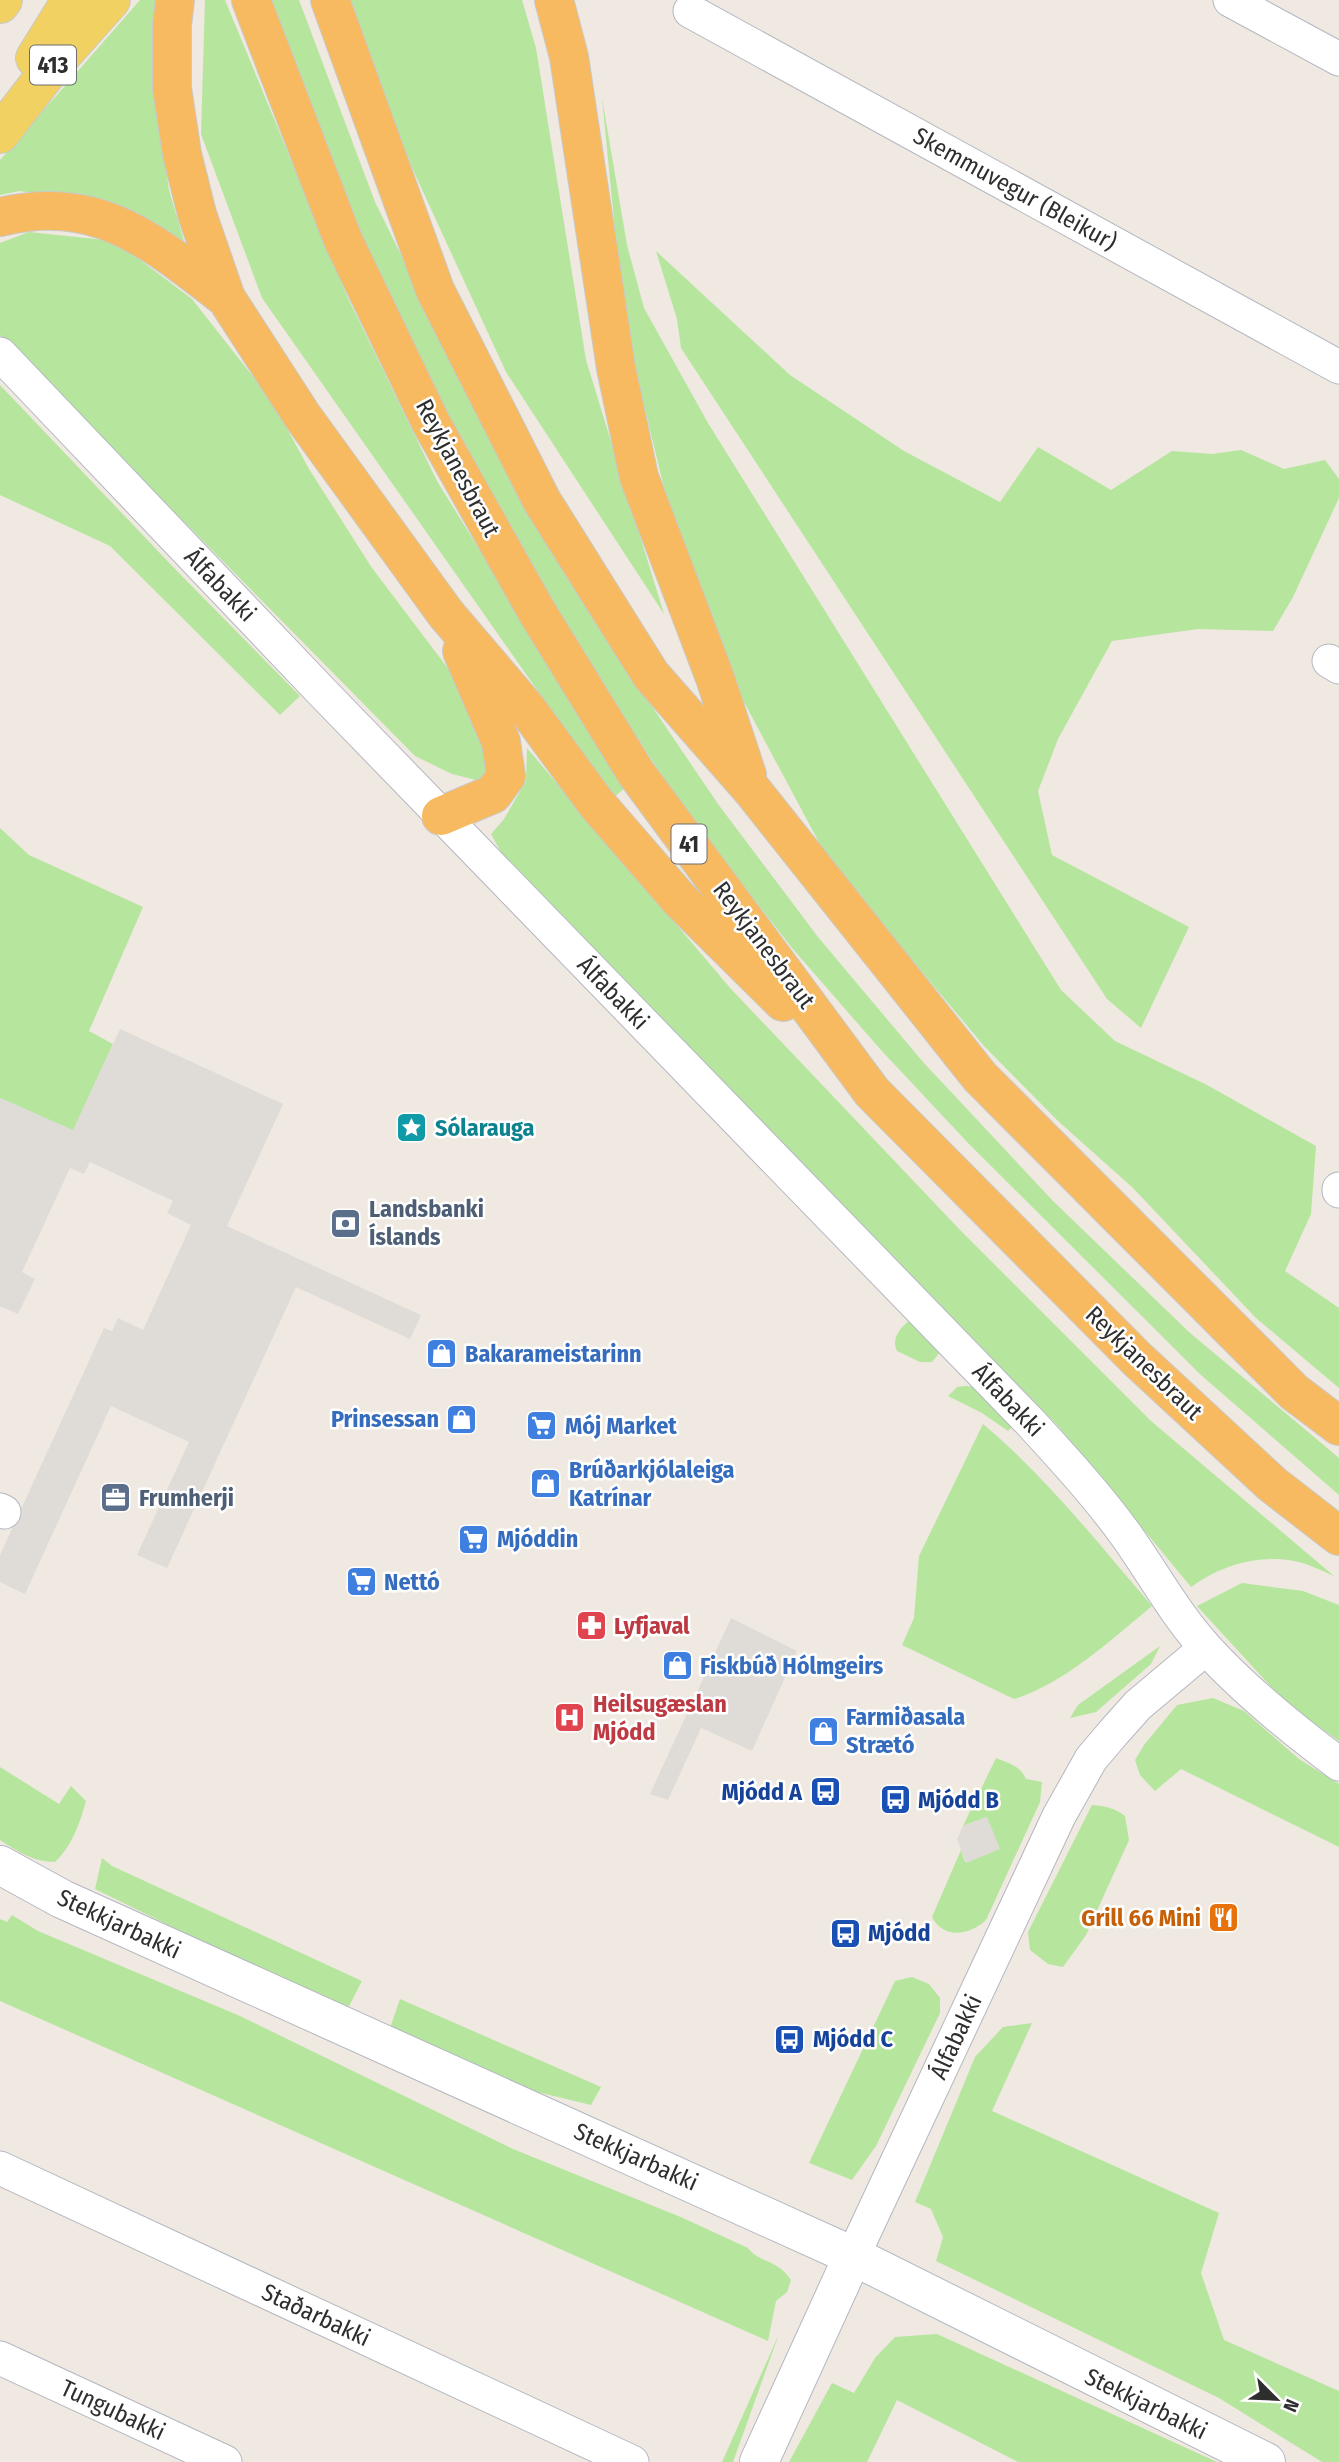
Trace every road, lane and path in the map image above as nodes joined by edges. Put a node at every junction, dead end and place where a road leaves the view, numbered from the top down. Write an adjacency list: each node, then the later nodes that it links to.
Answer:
1 (71, 0): 10 (main road)
2 (111, 0): 11 (main road, 413)
3 (175, 0): 13 (highway)
4 (251, 0): 19 (highway, Reykjanesbraut / 41)
5 (330, 0): 17 (highway)
6 (554, 0): 17 (highway)
7 (1230, 0): 9 (street)
8 (690, 11): 15 (street, Skemmuvegur (Bleikur))
9 (1339, 59)
10 (0, 117)
11 (0, 134)
12 (0, 217): 13 (highway)
13 (226, 298): 16 (highway)
14 (0, 354): 18 (street, Álfabakki)
15 (1339, 367)
16 (446, 614): 18 (highway); 19 (highway)
17 (752, 790): 20 (highway)
18 (441, 816): 22 (street, Álfabakki)
19 (872, 1092): 21 (highway, Reykjanesbraut / 41)
20 (1339, 1426)
21 (1339, 1536)
22 (1206, 1648): 23 (street, Álfabakki); 26 (street, Álfabakki)
23 (1339, 1764)
24 (0, 1865): 26 (street, Stekkjarbakki)
25 (0, 2168): 29 (street, Staðarbakki)
26 (853, 2256): 30 (street, Álfabakki); 31 (street, Stekkjarbakki)
27 (0, 2358): 28 (street, Tungubakki)
28 (225, 2462)
29 (632, 2462)
30 (759, 2462)
31 (1266, 2462)

